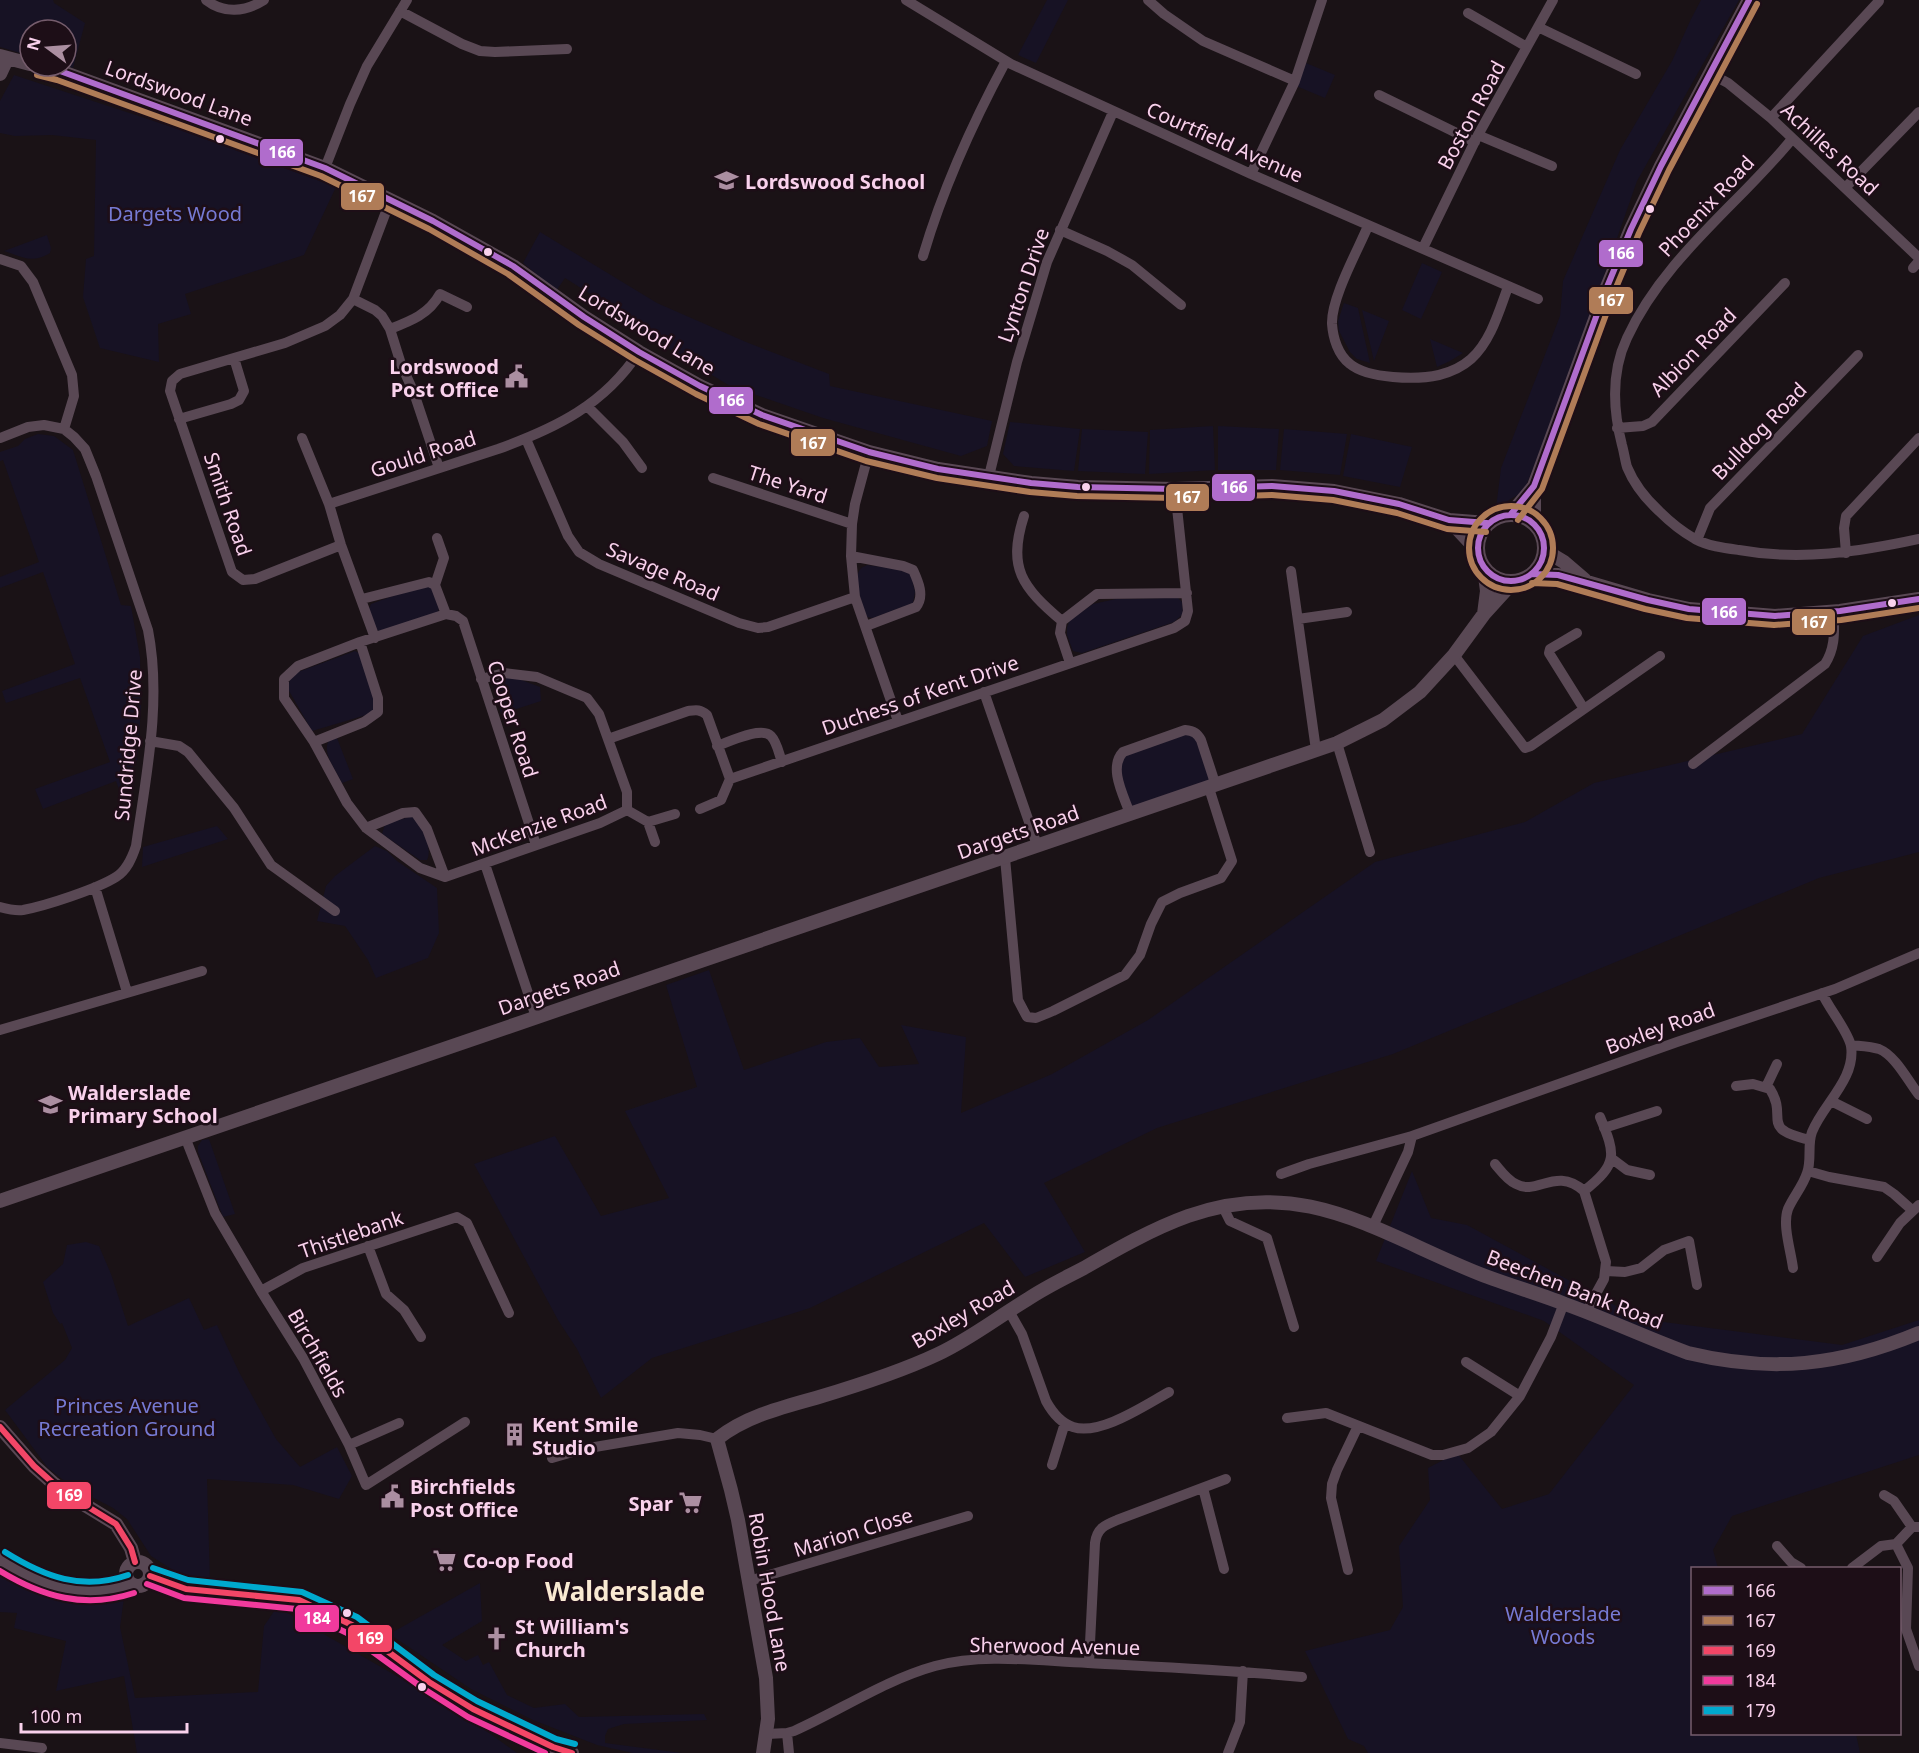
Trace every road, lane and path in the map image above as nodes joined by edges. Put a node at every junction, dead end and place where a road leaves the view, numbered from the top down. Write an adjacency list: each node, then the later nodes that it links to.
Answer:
1 (206, 0): 2 (street)
2 (264, 0)
3 (407, 0): 10 (street)
4 (906, 0): 16 (street, Courtfield Avenue)
5 (1148, 0): 21 (street)
6 (1322, 0): 21 (street)
7 (1553, 0): 12 (street, Boston Road)
8 (1749, 0): 19 (street)
9 (1879, 1): 25 (street)
10 (400, 11): 14 (street); 29 (street)
11 (1468, 13): 13 (street)
12 (1538, 27): 13 (street, Boston Road); 18 (street)
13 (1527, 47): 26 (street, Boston Road)
14 (567, 49)
15 (4, 57): 17 (street)
16 (1006, 62): 23 (street, Courtfield Avenue); 36 (street)
17 (0, 74)
18 (1636, 74)
19 (1711, 74): 25 (street, Achilles Road); 62 (street)
20 (78, 78): 29 (street, Lordswood Lane)
21 (1295, 81): 30 (street)
22 (1380, 95): 26 (street)
23 (1113, 111): 30 (street, Courtfield Avenue); 34 (street, Lynton Drive)
24 (1919, 112): 31 (street)
25 (1771, 118): 27 (street, Achilles Road)
26 (1476, 139): 28 (street); 35 (street, Boston Road)
27 (1792, 139): 31 (street, Achilles Road); 51 (street, Phoenix Road)
28 (1552, 166)
29 (325, 168): 32 (street, Lordswood Lane)
30 (1251, 174): 33 (street, Courtfield Avenue)
31 (1845, 188): 38 (street, Achilles Road)
32 (390, 201): 41 (street); 46 (street, Lordswood Lane)
33 (1368, 226): 35 (street, Courtfield Avenue); 40 (street)
34 (1060, 230): 43 (street); 60 (street, Lynton Drive)
35 (1423, 248): 40 (street, Courtfield Avenue)
36 (923, 256)
37 (0, 259): 52 (street)
38 (1917, 263)
39 (1785, 283): 51 (street, Albion Road)
40 (1508, 286): 42 (street, Courtfield Avenue)
41 (353, 299): 45 (street); 48 (street)
42 (1538, 299)
43 (1181, 305)
44 (467, 308): 45 (street)
45 (390, 329): 58 (street)
46 (639, 352): 49 (street, Gould Road); 57 (street, Lordswood Lane)
47 (1858, 355): 73 (street, Bulldog Road)
48 (234, 358): 50 (street, Smith Road); 50 (street)
49 (588, 407): 56 (street, Gould Road); 59 (street)
50 (179, 419): 74 (street, Smith Road)
51 (1617, 428): 73 (street, Phoenix Road)
52 (64, 429): 53 (street); 107 (street, Sundridge Drive)
53 (0, 438)
54 (302, 438): 64 (street)
55 (1919, 438): 77 (street)
56 (526, 439): 58 (street, Gould Road); 86 (street, Savage Road)
57 (869, 452): 60 (street, Lordswood Lane); 68 (street)
58 (439, 468): 64 (street, Gould Road)
59 (642, 468)
60 (989, 476): 63 (street, Lordswood Lane)
61 (713, 478): 68 (street, The Yard)
62 (1534, 486): 65 (street); 70 (street)
63 (1175, 489): 67 (street, Lordswood Lane); 85 (street, Duchess of Kent Drive)
64 (329, 504): 74 (street)
65 (1511, 514): 69 (street, Lordswood Lane); 70 (street)
66 (1024, 516): 94 (street)
67 (1449, 520): 69 (street, Lordswood Lane); 75 (street, Lordswood Lane)
68 (852, 524): 78 (street)
69 (1487, 524): 75 (street)
70 (1534, 524): 76 (street)
71 (438, 538): 84 (street)
72 (1919, 539): 77 (street, Phoenix Road)
73 (1697, 540): 77 (street, Phoenix Road)
74 (341, 544): 88 (street)
75 (1477, 550): 79 (street, Lordswood Lane)
76 (1544, 550): 81 (street); 83 (street)
77 (1846, 553)
78 (851, 556): 86 (street); 95 (street)
79 (1484, 568): 82 (street); 92 (street)
80 (1291, 571): 93 (street)
81 (1532, 573): 82 (street); 83 (street)
82 (1514, 581): 92 (street, Dargets Road)
83 (1587, 582): 89 (street)
84 (435, 585): 88 (street); 91 (street, Cooper Road)
85 (1187, 593): 94 (street); 101 (street, Duchess of Kent Drive)
86 (855, 597): 95 (street)
87 (1919, 598): 89 (street)
88 (362, 599): 97 (street)
89 (1834, 611): 113 (street)
90 (1347, 612): 93 (street)
91 (446, 614): 97 (street); 102 (street, Cooper Road)
92 (1484, 615): 99 (street, Dargets Road)
93 (1298, 619): 111 (street)
94 (1062, 621): 101 (street)
95 (866, 626): 105 (street)
96 (1577, 633): 104 (street)
97 (375, 638): 98 (street)
98 (360, 642): 108 (street); 108 (street)
99 (1454, 655): 104 (street); 109 (street, Dargets Road)
100 (1660, 656): 104 (street)
101 (1070, 663): 103 (street, Duchess of Kent Drive)
102 (481, 678): 106 (street, McKenzie Road); 123 (street, Cooper Road)
103 (984, 692): 105 (street, Duchess of Kent Drive); 124 (street)
104 (1584, 709)
105 (898, 721): 112 (street, Duchess of Kent Drive)
106 (608, 739): 110 (street); 117 (street, McKenzie Road)
107 (150, 741): 129 (street, Sundridge Drive); 131 (street)
108 (314, 742): 121 (street)
109 (1337, 743): 111 (street, Dargets Road); 125 (street)
110 (717, 746): 112 (street); 114 (street)
111 (1316, 750): 115 (street, Dargets Road)
112 (782, 762): 114 (street, Duchess of Kent Drive)
113 (1693, 764)
114 (730, 779): 116 (street)
115 (1213, 787): 119 (street, Dargets Road); 119 (street); 126 (street)
116 (700, 809)
117 (627, 810): 120 (street); 123 (street, McKenzie Road)
118 (675, 814): 120 (street)
119 (1130, 814): 124 (street, Dargets Road)
120 (648, 822): 122 (street)
121 (366, 828): 128 (street); 128 (street)
122 (655, 842)
123 (536, 845): 127 (street, McKenzie Road)
124 (1037, 845): 126 (street, Dargets Road)
125 (1370, 852)
126 (1005, 858): 136 (street, Dargets Road)
127 (485, 864): 128 (street, McKenzie Road); 136 (street)
128 (445, 877)
129 (96, 886): 130 (street, Sundridge Drive); 134 (street)
130 (0, 907)
131 (335, 911)
132 (1919, 953): 135 (street, Boxley Road)
133 (202, 971): 134 (street)
134 (127, 992): 137 (street)
135 (1822, 993): 138 (street); 148 (street, Boxley Road)
136 (536, 1017): 149 (street, Dargets Road)
137 (0, 1030)
138 (1851, 1046): 142 (street); 143 (street)
139 (1777, 1065): 141 (street)
140 (1736, 1086): 141 (street)
141 (1766, 1087): 150 (street)
142 (1919, 1095)
143 (1831, 1101): 146 (street); 150 (street)
144 (1658, 1111): 147 (street)
145 (1600, 1117): 147 (street)
146 (1867, 1119)
147 (1605, 1128): 151 (street)
148 (1412, 1136): 154 (street, Boxley Road); 160 (street)
149 (185, 1137): 157 (street, Dargets Road); 166 (street, Birchfields)
150 (1810, 1140): 153 (street)
151 (1611, 1158): 155 (street); 156 (street)
152 (1495, 1164): 156 (street)
153 (1808, 1171): 158 (street); 163 (street)
154 (1281, 1174)
155 (1650, 1175)
156 (1584, 1191): 164 (street)
157 (0, 1201)
158 (1916, 1207): 162 (street)
159 (1223, 1208): 160 (street, Beechen Bank Road); 168 (street, Boxley Road); 171 (street)
160 (1373, 1226): 167 (street, Beechen Bank Road)
161 (368, 1246): 166 (street, Thistlebank); 170 (street, Thistlebank); 173 (street)
162 (1877, 1257)
163 (1793, 1268)
164 (1606, 1271): 165 (street); 169 (street)
165 (1697, 1285)
166 (261, 1291): 184 (street, Birchfields)
167 (1564, 1303): 169 (street, Beechen Bank Road); 176 (street)
168 (1009, 1311): 180 (street); 183 (street, Boxley Road)
169 (1586, 1312): 172 (street, Beechen Bank Road)
170 (509, 1313)
171 (1294, 1327)
172 (1919, 1332)
173 (421, 1337)
174 (1466, 1362): 176 (street)
175 (1169, 1392): 180 (street)
176 (1520, 1396): 181 (street)
177 (1287, 1418): 181 (street)
178 (465, 1422): 184 (street, Birchfields)
179 (399, 1423): 184 (street)
180 (1065, 1423): 186 (street)
181 (1358, 1426): 199 (street)
182 (0, 1427): 195 (street)
183 (717, 1439): 185 (street); 201 (street, Robin Hood Lane)
184 (349, 1445)
185 (552, 1458)
186 (1052, 1465)
187 (1226, 1479): 188 (street)
188 (1203, 1488): 198 (street); 203 (street)
189 (1884, 1495): 191 (street)
190 (968, 1516): 201 (street, Marion Close)
191 (1916, 1527): 192 (street)
192 (1896, 1544): 197 (street); 204 (street)
193 (1777, 1546): 196 (street)
194 (0, 1560): 202 (street)
195 (135, 1562): 200 (street); 202 (street)
196 (1798, 1567)
197 (1854, 1567)
198 (1224, 1569)
199 (1348, 1570)
200 (150, 1576): 202 (street); 211 (street)
201 (749, 1581): 208 (street, Robin Hood Lane)
202 (131, 1584)
203 (1089, 1663): 205 (street, Sherwood Avenue); 207 (street, Sherwood Avenue)
204 (1919, 1666)
205 (1243, 1671): 206 (street, Sherwood Avenue); 214 (street)
206 (1302, 1677)
207 (787, 1733): 208 (street, Sherwood Avenue); 213 (street)
208 (767, 1734): 212 (street, Robin Hood Lane)
209 (0, 1743): 210 (street)
210 (42, 1748)
211 (572, 1753)
212 (763, 1753)
213 (789, 1753)
214 (1228, 1753)

